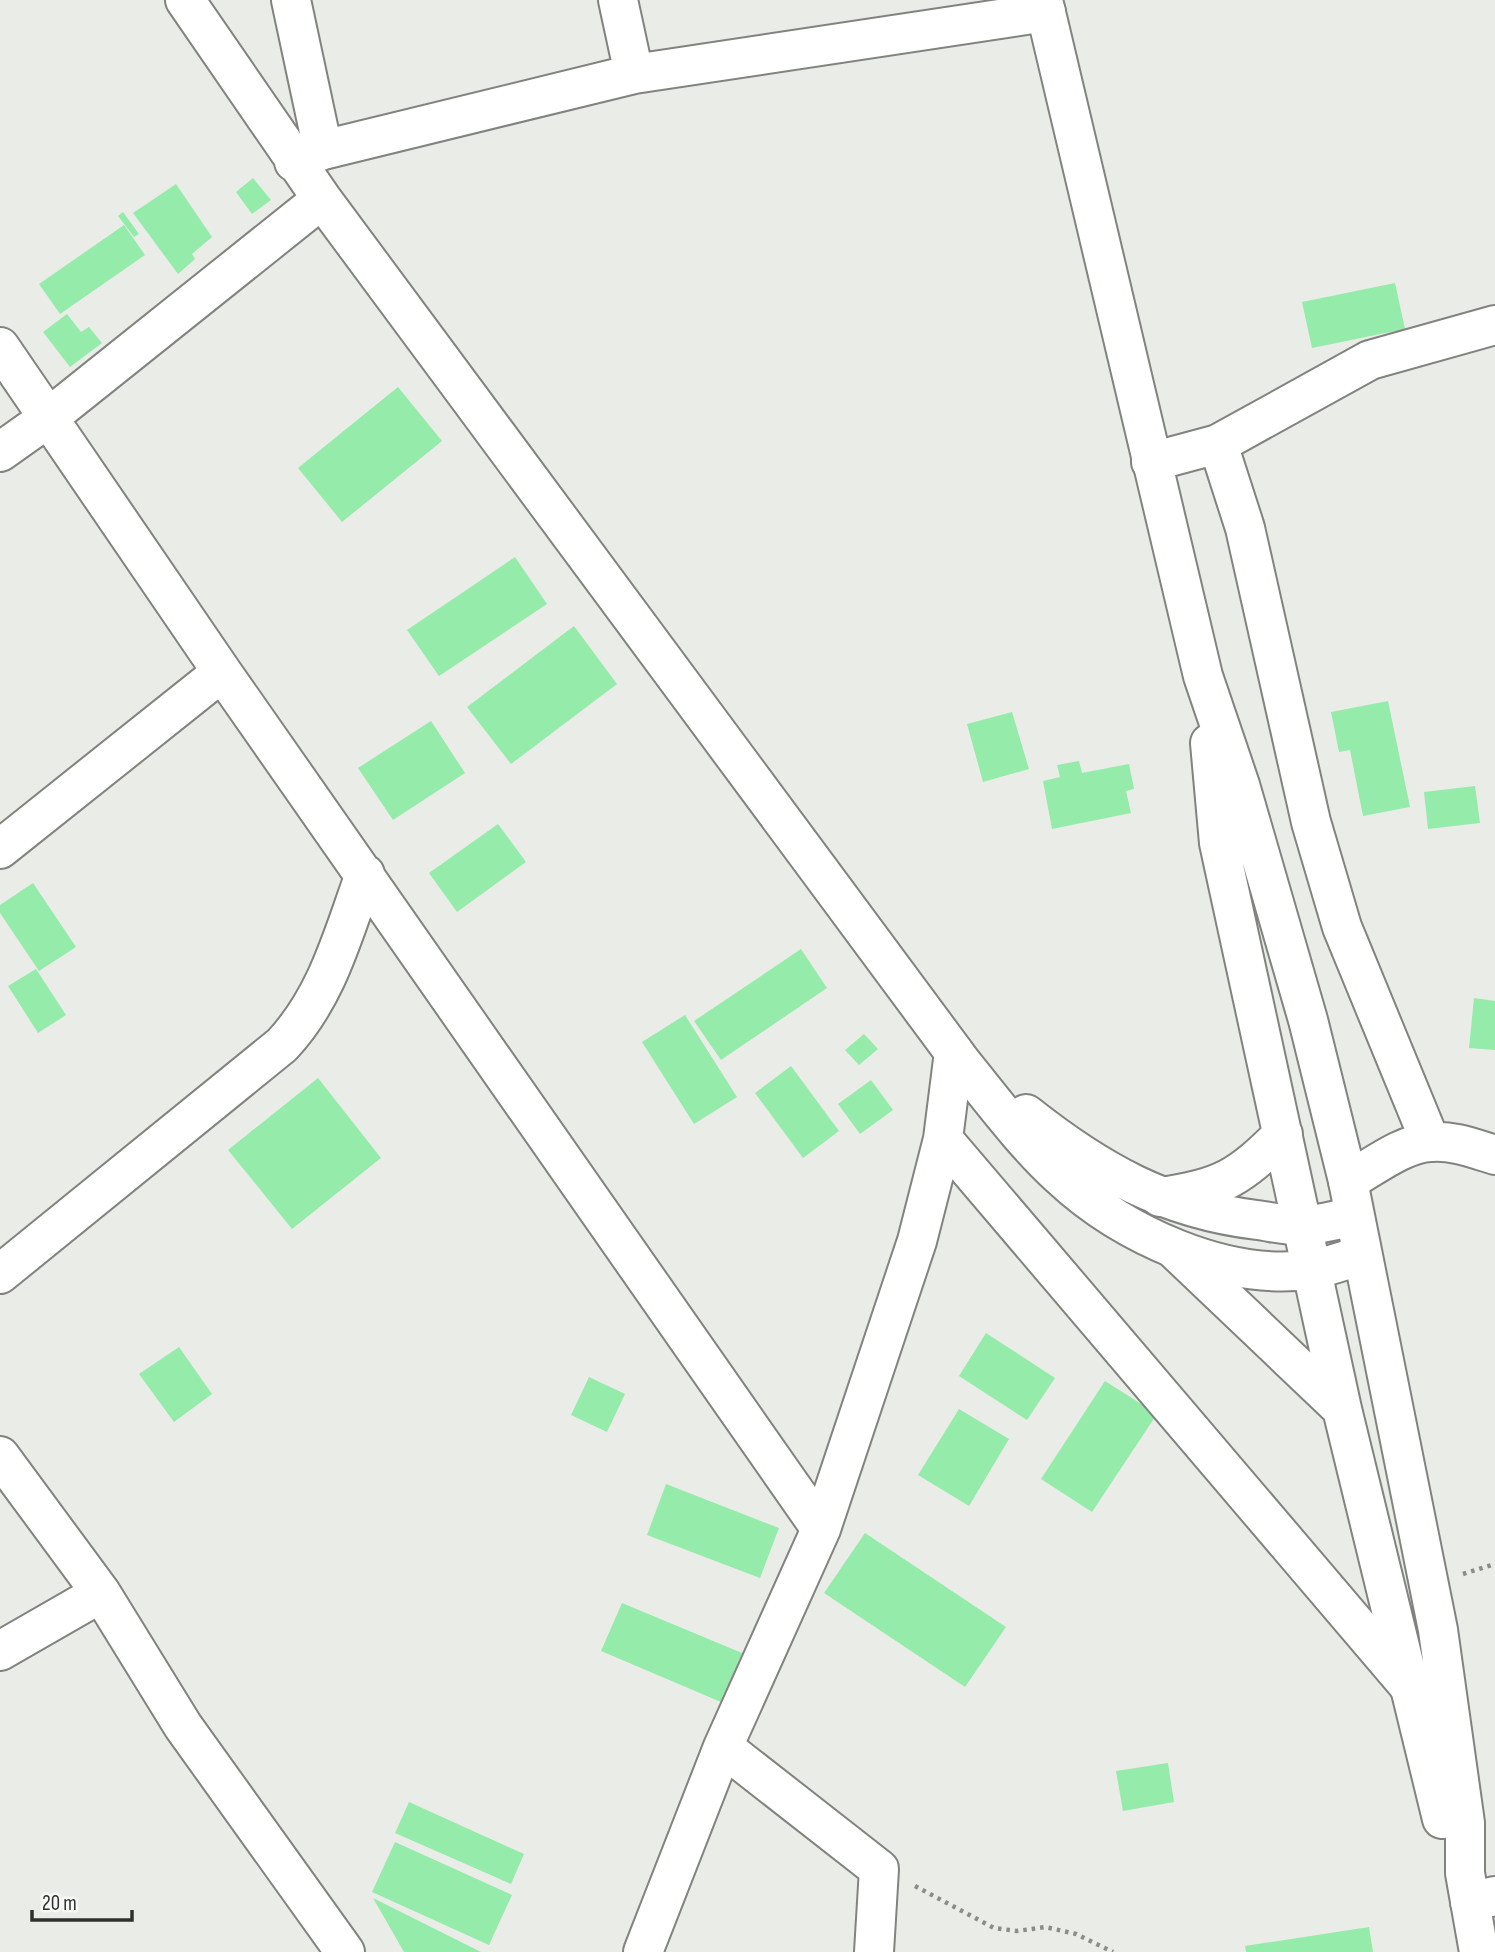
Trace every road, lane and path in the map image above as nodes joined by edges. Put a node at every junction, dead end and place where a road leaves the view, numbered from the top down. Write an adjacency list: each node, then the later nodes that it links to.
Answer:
1 (185, 0): 6 (street)
2 (290, 0): 6 (street)
3 (618, 0): 5 (street)
4 (1045, 6): 5 (street); 13 (street)
5 (634, 74): 6 (street)
6 (309, 156): 7 (street)
7 (322, 199): 10 (street); 18 (street)
8 (1495, 325): 11 (street)
9 (0, 347): 10 (street)
10 (48, 418): 12 (street); 14 (street)
11 (1218, 444): 13 (street); 21 (street)
12 (0, 452)
13 (1151, 462): 15 (street)
14 (222, 672): 16 (street); 17 (street)
15 (1203, 676): 19 (street); 24 (street)
16 (0, 849)
17 (365, 874): 29 (street); 32 (street)
18 (958, 1057): 20 (street); 23 (street); 26 (street)
19 (1283, 1134): 23 (street); 25 (street)
20 (943, 1139): 32 (street); 35 (street)
21 (1430, 1141): 22 (street); 24 (street)
22 (1495, 1155)
23 (1160, 1197): 25 (street)
24 (1350, 1199): 25 (street); 27 (street)
25 (1303, 1226): 28 (street)
26 (1175, 1250): 28 (street); 30 (street)
27 (1360, 1256): 28 (street); 38 (street)
28 (1312, 1269): 30 (street)
29 (0, 1274)
30 (1342, 1409): 35 (street)
31 (0, 1456): 33 (street)
32 (821, 1529): 36 (street)
33 (101, 1592): 34 (street); 39 (street)
34 (0, 1651)
35 (1408, 1685): 38 (street)
36 (723, 1747): 37 (street); 40 (street)
37 (879, 1870): 41 (street); 42 (path)
38 (1477, 1890): 43 (street)
39 (345, 1952)
40 (643, 1952)
41 (874, 1952)
42 (1113, 1952)
43 (1479, 1952)

